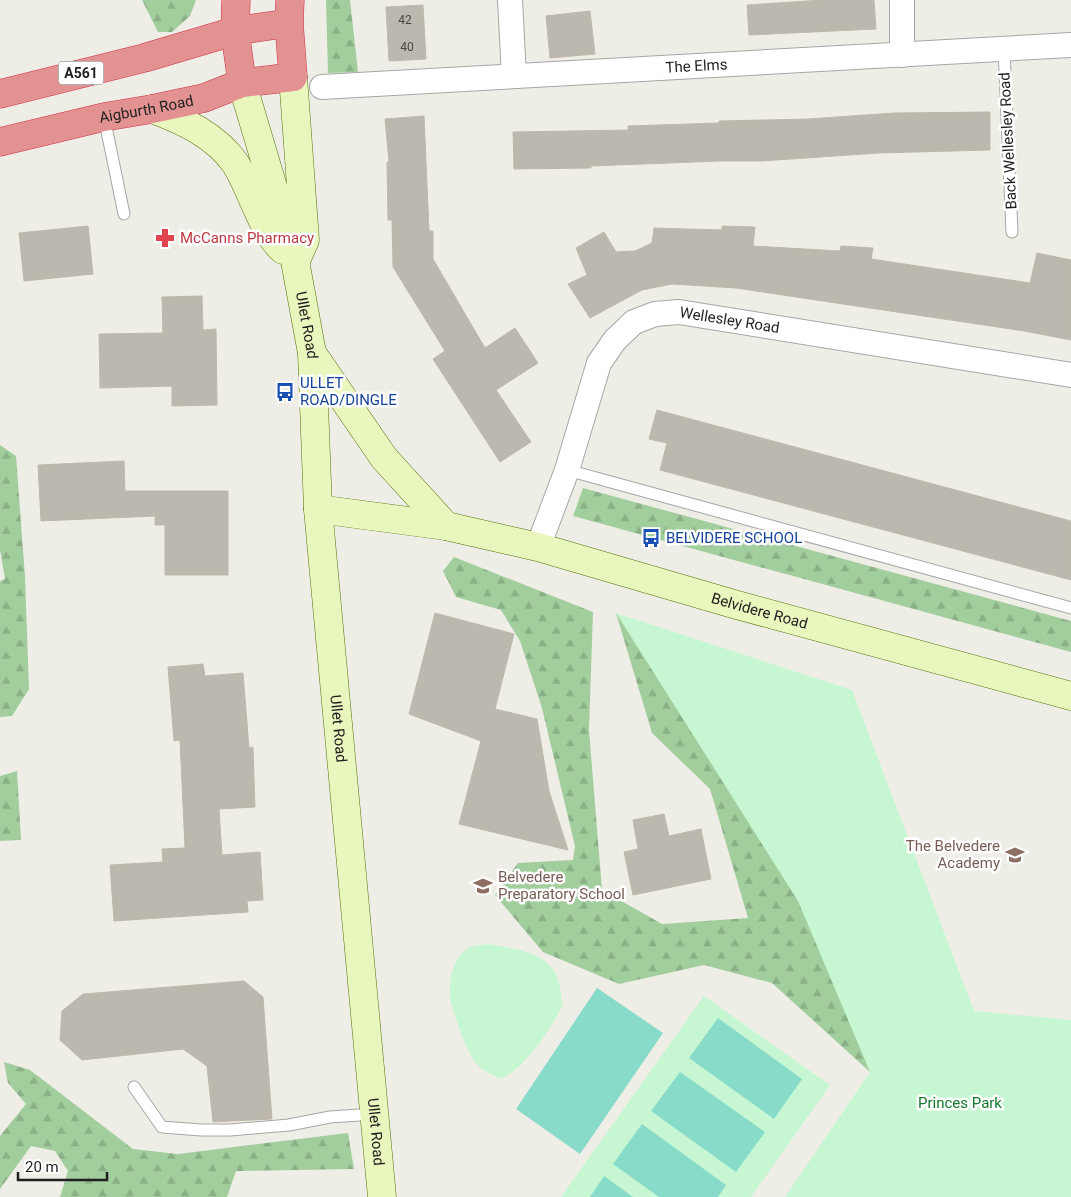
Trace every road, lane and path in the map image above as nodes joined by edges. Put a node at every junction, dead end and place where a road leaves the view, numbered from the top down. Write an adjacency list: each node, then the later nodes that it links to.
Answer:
1 (236, 0): 5 (highway, Ullet Road)
2 (510, 0): 9 (street)
3 (902, 0): 8 (street)
4 (289, 12): 5 (highway, A561); 10 (highway, A561)
5 (235, 31): 11 (highway, Ullet Road); 13 (highway, A561)
6 (1071, 45): 7 (street, The Elms)
7 (1004, 49): 8 (street, The Elms); 18 (lane, Back Wellesley Road)
8 (902, 55): 9 (street, The Elms)
9 (514, 76): 12 (street, The Elms)
10 (293, 77): 11 (highway, Aigburth Road); 19 (main road)
11 (242, 83): 14 (highway, Aigburth Road); 19 (main road, Ullet Road)
12 (322, 87)
13 (0, 94)
14 (152, 110): 15 (highway, Aigburth Road); 19 (main road)
15 (104, 117): 16 (highway, Aigburth Road); 17 (lane)
16 (0, 142)
17 (124, 214)
18 (1012, 232)
19 (295, 261): 20 (main road, Ullet Road)
20 (312, 353): 23 (main road, Ullet Road); 24 (main road)
21 (1071, 375): 22 (street, Wellesley Road)
22 (567, 470): 25 (street, Wellesley Road); 26 (lane)
23 (318, 509): 24 (main road, Belvidere Road); 29 (main road, Ullet Road)
24 (446, 526): 25 (main road, Belvidere Road)
25 (538, 547): 27 (main road, Belvidere Road)
26 (1071, 608)
27 (1071, 696)
28 (134, 1087): 29 (lane)
29 (374, 1114): 30 (main road, Ullet Road)
30 (382, 1197)

